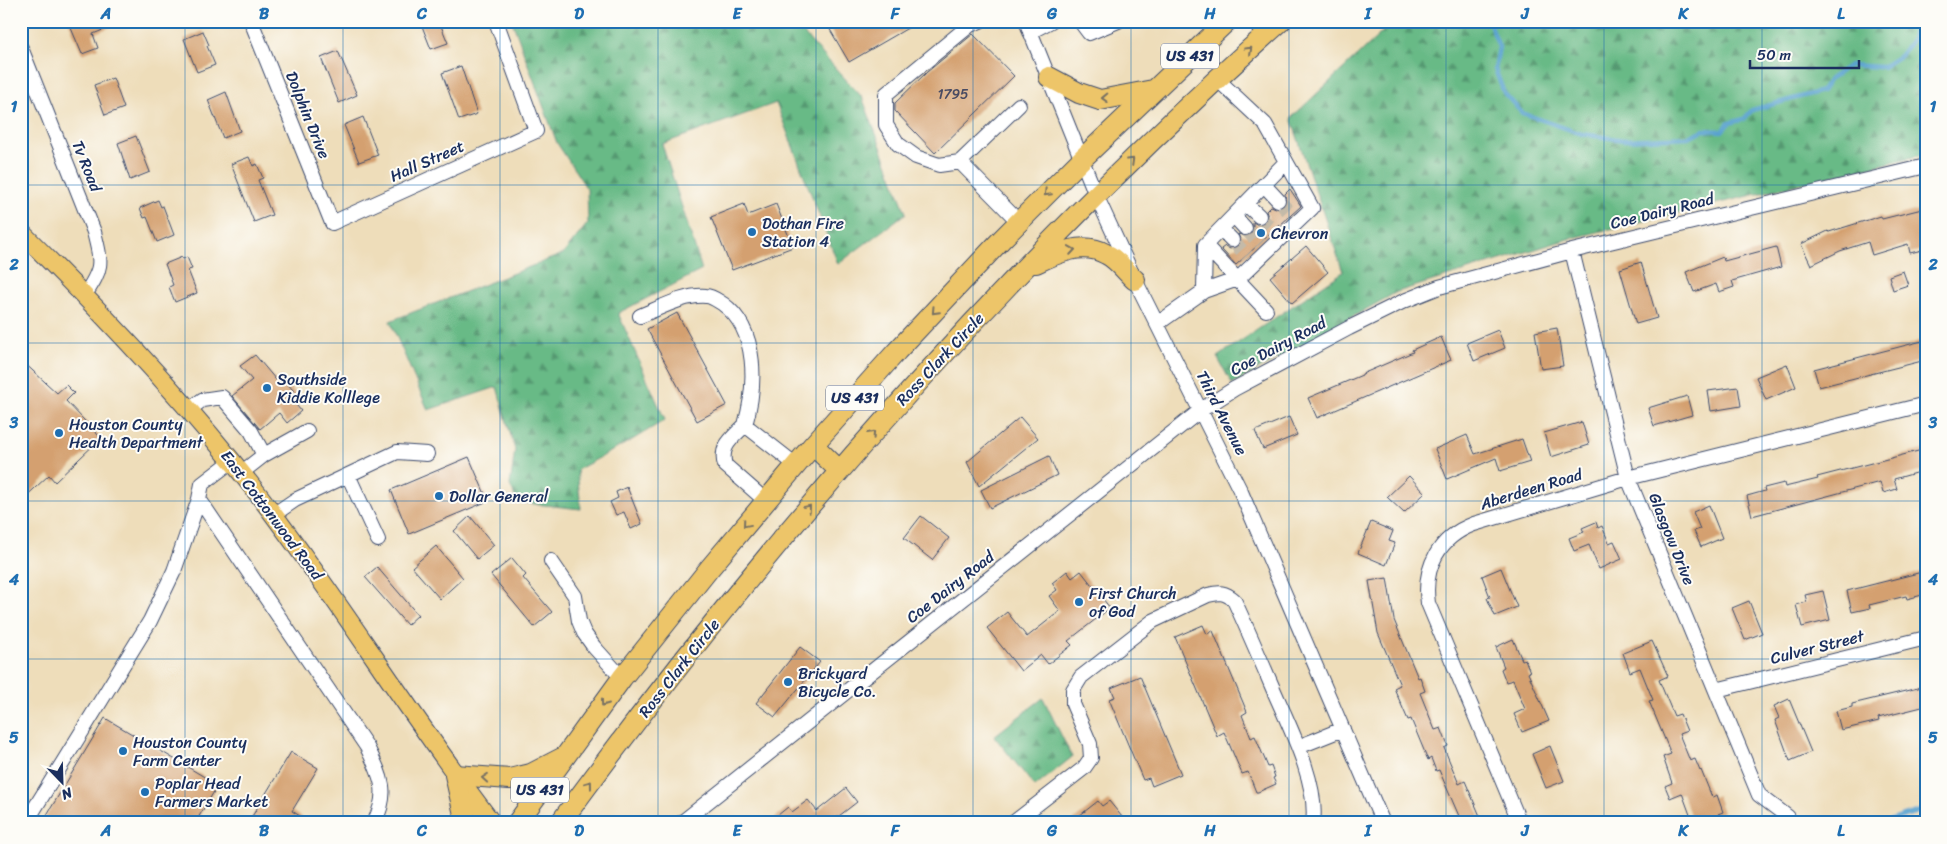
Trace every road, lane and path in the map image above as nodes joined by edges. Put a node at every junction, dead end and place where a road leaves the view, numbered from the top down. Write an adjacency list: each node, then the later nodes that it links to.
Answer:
1 (251, 21): 26 (street, Dolphin Drive)
2 (496, 21): 26 (street, Hall Street)
3 (980, 21): 16 (street)
4 (1052, 21): 9 (street)
5 (1080, 21): 6 (street)
6 (1118, 21)
7 (1227, 21): 13 (highway, US 431)
8 (1281, 21): 12 (highway, Ross Clark Circle / US 431, one-way to 8)
9 (1028, 26): 11 (street, Third Avenue)
10 (21, 48): 37 (street, Tv Road)
11 (1049, 77): 13 (highway, one-way to 11); 15 (street, Third Avenue)
12 (1218, 80): 17 (street); 20 (highway, Ross Clark Circle / US 431, one-way to 12)
13 (1153, 90): 15 (highway, US 431)
14 (1019, 105): 16 (street)
15 (1082, 159): 20 (street, Third Avenue); 25 (highway, US 431, one-way to 25)
16 (960, 162): 25 (street)
17 (1286, 162): 19 (street); 34 (street)
18 (1926, 166): 32 (street, Coe Dairy Road)
19 (1264, 185): 21 (street); 22 (street)
20 (1096, 194): 33 (highway, Ross Clark Circle / US 431); 35 (street, Third Avenue)
21 (1278, 200)
22 (1246, 204): 23 (street); 24 (street)
23 (1234, 216): 27 (street); 28 (street)
24 (1259, 216)
25 (1020, 222): 46 (highway, US 431, one-way to 46)
26 (332, 223)
27 (1245, 228)
28 (1221, 229): 30 (street); 31 (street)
29 (21, 232): 37 (main road, East Cottonwood Road)
30 (1232, 240)
31 (1205, 246): 34 (street); 36 (street)
32 (1572, 251): 43 (street, Coe Dairy Road); 53 (street, Glasgow Drive)
33 (1027, 266): 35 (highway, one-way to 35); 51 (highway, Ross Clark Circle / US 431, one-way to 33)
34 (1238, 279): 36 (street); 38 (street)
35 (1135, 280): 40 (street, Third Avenue)
36 (1204, 291): 40 (street)
37 (84, 296): 42 (main road, East Cottonwood Road)
38 (1266, 310)
39 (640, 316): 44 (street)
40 (1157, 324): 43 (street, Third Avenue)
41 (1926, 404): 53 (street, Aberdeen Road)
42 (189, 410): 48 (street); 50 (main road, East Cottonwood Road)
43 (1201, 410): 62 (street, Third Avenue); 73 (street, Coe Dairy Road)
44 (745, 425): 49 (street); 55 (street)
45 (307, 430): 48 (street)
46 (813, 445): 49 (highway, US 431); 51 (highway)
47 (427, 454): 52 (street)
48 (264, 455): 50 (street)
49 (796, 465): 55 (highway, US 431)
50 (237, 467): 54 (street); 56 (main road, East Cottonwood Road)
51 (839, 470): 72 (highway, Ross Clark Circle / US 431, one-way to 51)
52 (348, 475): 56 (street); 57 (street)
53 (1628, 478): 61 (street, Glasgow Drive); 77 (street, Aberdeen Road)
54 (199, 498): 66 (street); 68 (street)
55 (766, 501): 60 (highway, US 431, one-way to 60)
56 (273, 515): 65 (main road, East Cottonwood Road)
57 (378, 540)
58 (551, 562): 60 (street)
59 (1926, 638): 61 (street, Culver Street)
60 (622, 678): 64 (highway, US 431, one-way to 64)
61 (1716, 690): 67 (street, Glasgow Drive)
62 (1343, 729): 63 (street); 76 (street, Third Avenue)
63 (1298, 747): 74 (street); 75 (street)
64 (564, 757): 65 (highway, one-way to 65); 71 (highway, US 431)
65 (455, 775): 69 (highway); 70 (main road, East Cottonwood Road)
66 (33, 811)
67 (1788, 817)
68 (374, 823)
69 (466, 823)
70 (492, 823)
71 (517, 823)
72 (560, 823)
73 (681, 823)
74 (1014, 823)
75 (1313, 823)
76 (1383, 823)
77 (1520, 823)

